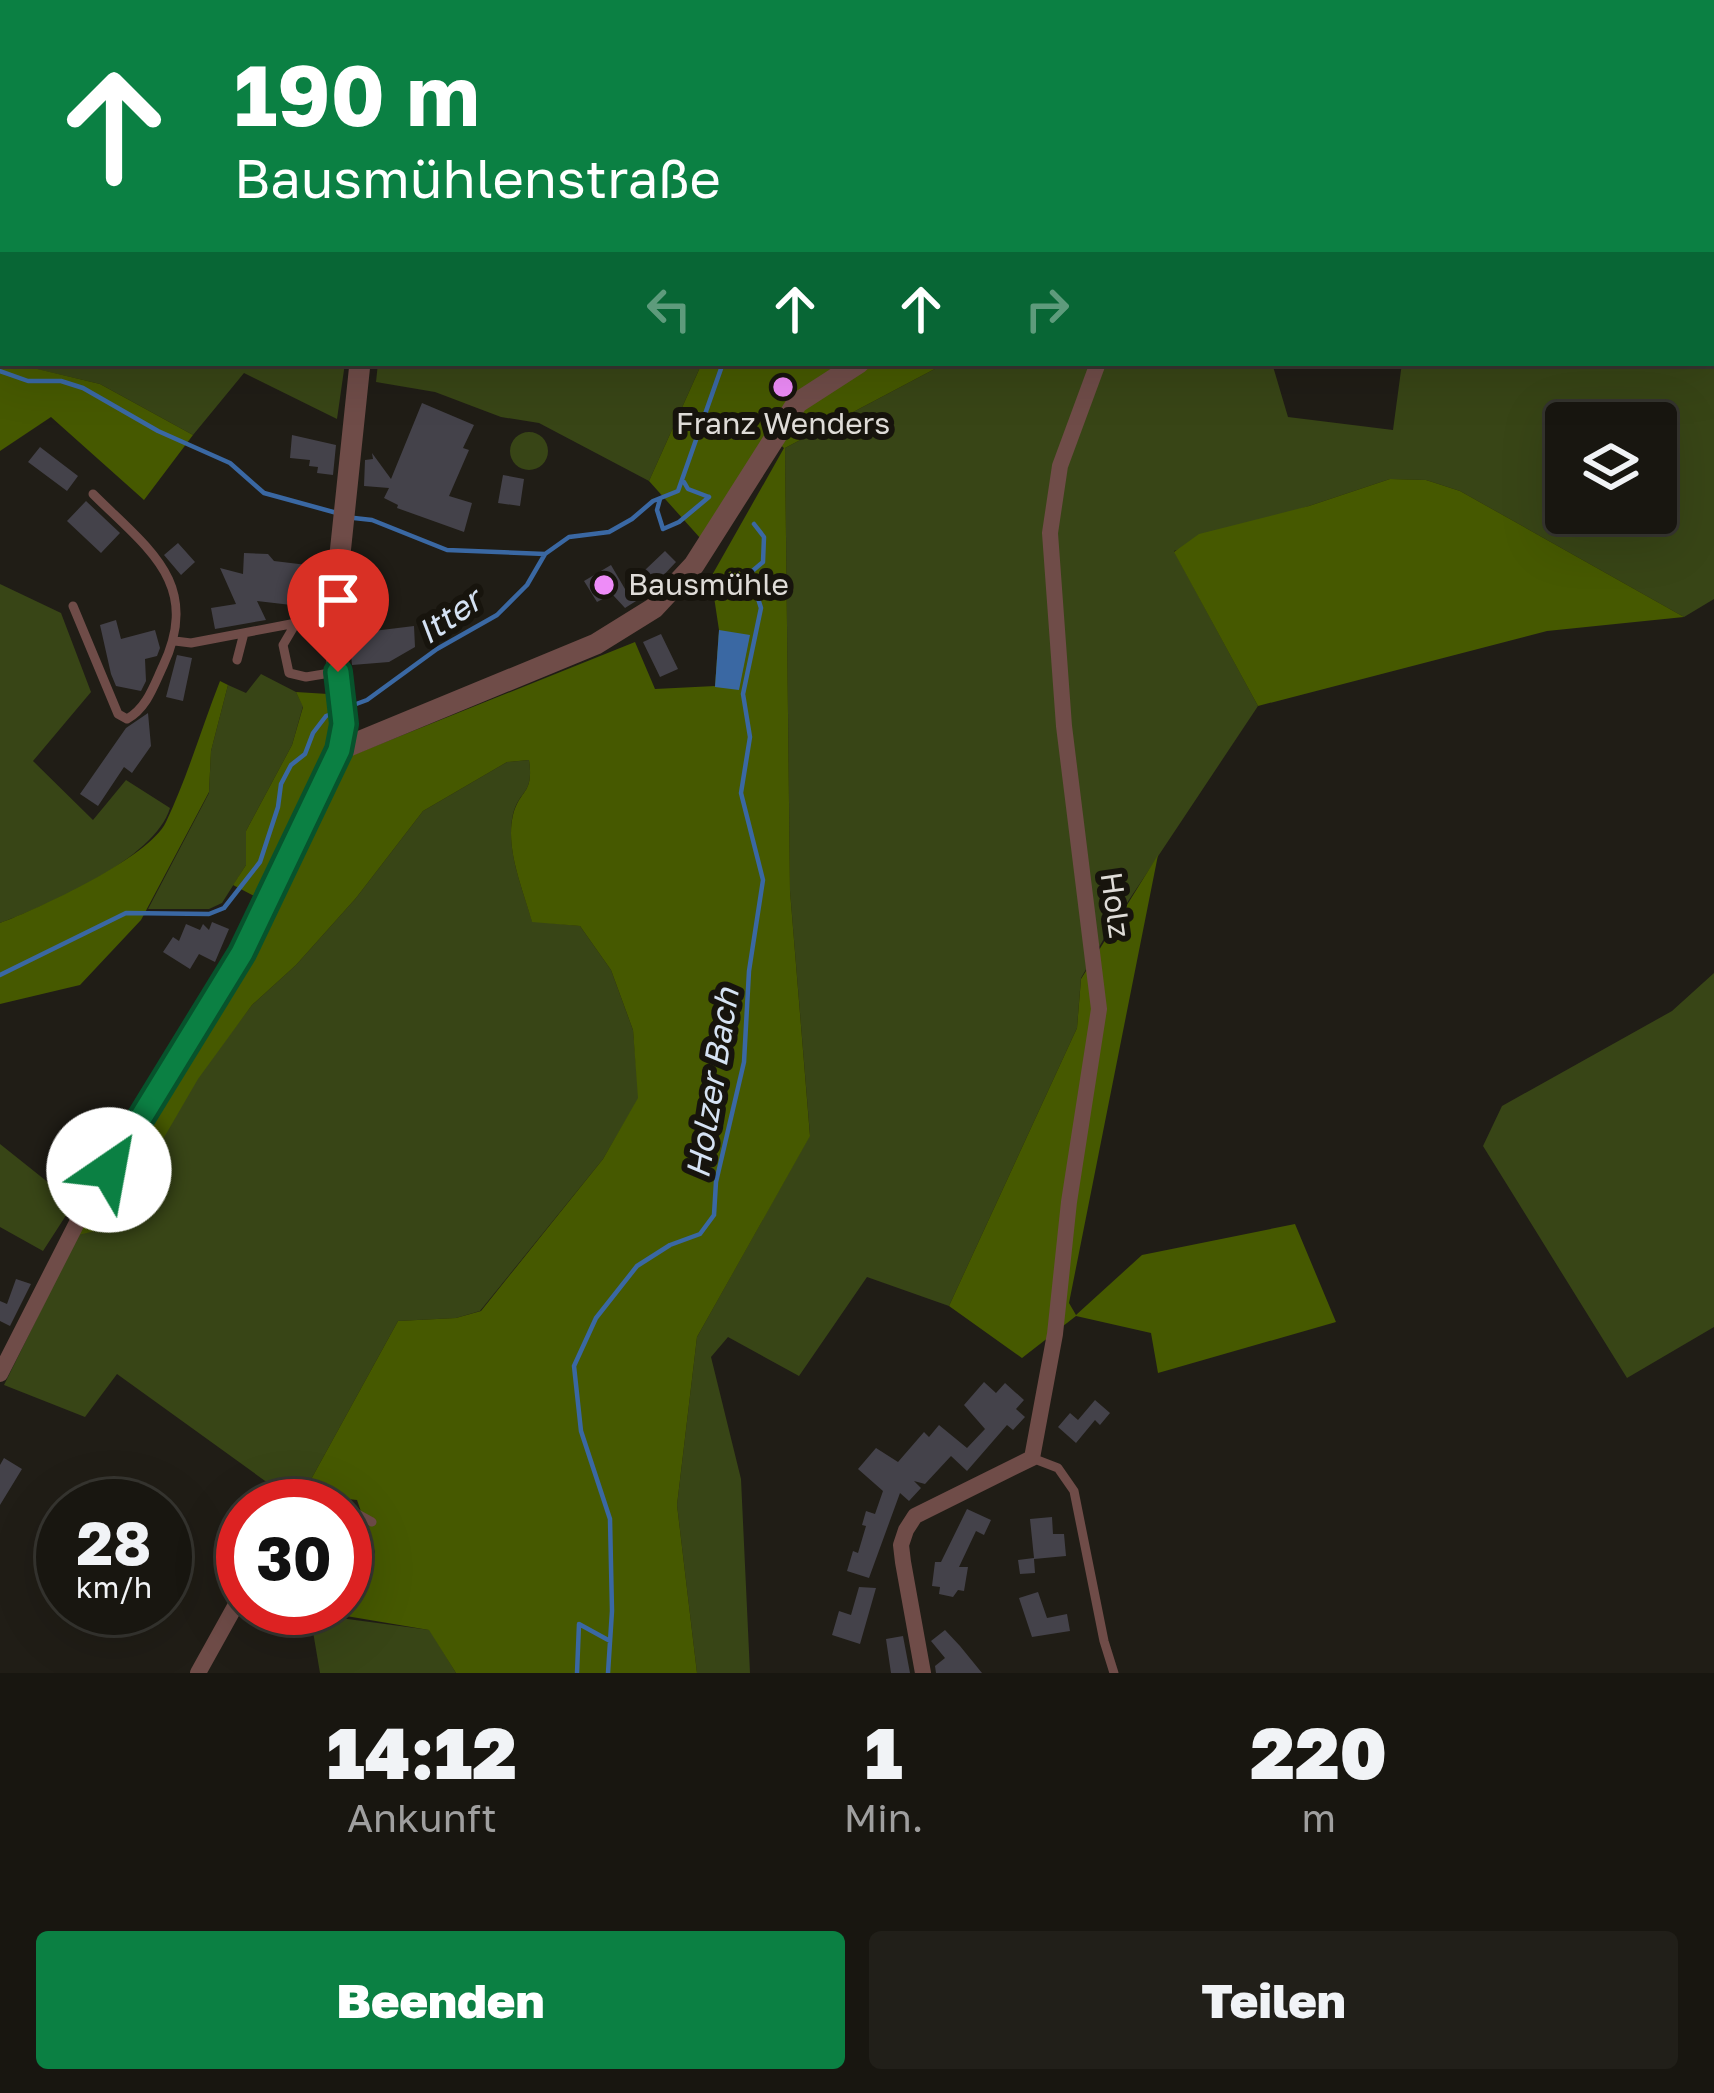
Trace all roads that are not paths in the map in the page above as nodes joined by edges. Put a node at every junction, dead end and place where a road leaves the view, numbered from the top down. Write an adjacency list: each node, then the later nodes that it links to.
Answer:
1 (361, 366): 6 (street)
2 (854, 366): 12 (street)
3 (1097, 366): 14 (street, Holz)
4 (93, 494): 9 (lane)
5 (73, 605): 9 (lane)
6 (333, 621): 7 (lane); 11 (street)
7 (296, 623): 8 (lane); 11 (lane)
8 (244, 633): 9 (lane); 10 (lane)
9 (175, 641)
10 (237, 661)
11 (338, 672): 12 (street)
12 (339, 750): 13 (street)
13 (0, 1374)
14 (1032, 1458): 17 (street); 18 (lane)
15 (219, 1635): 16 (street)
16 (198, 1673)
17 (923, 1673)
18 (1114, 1673)

